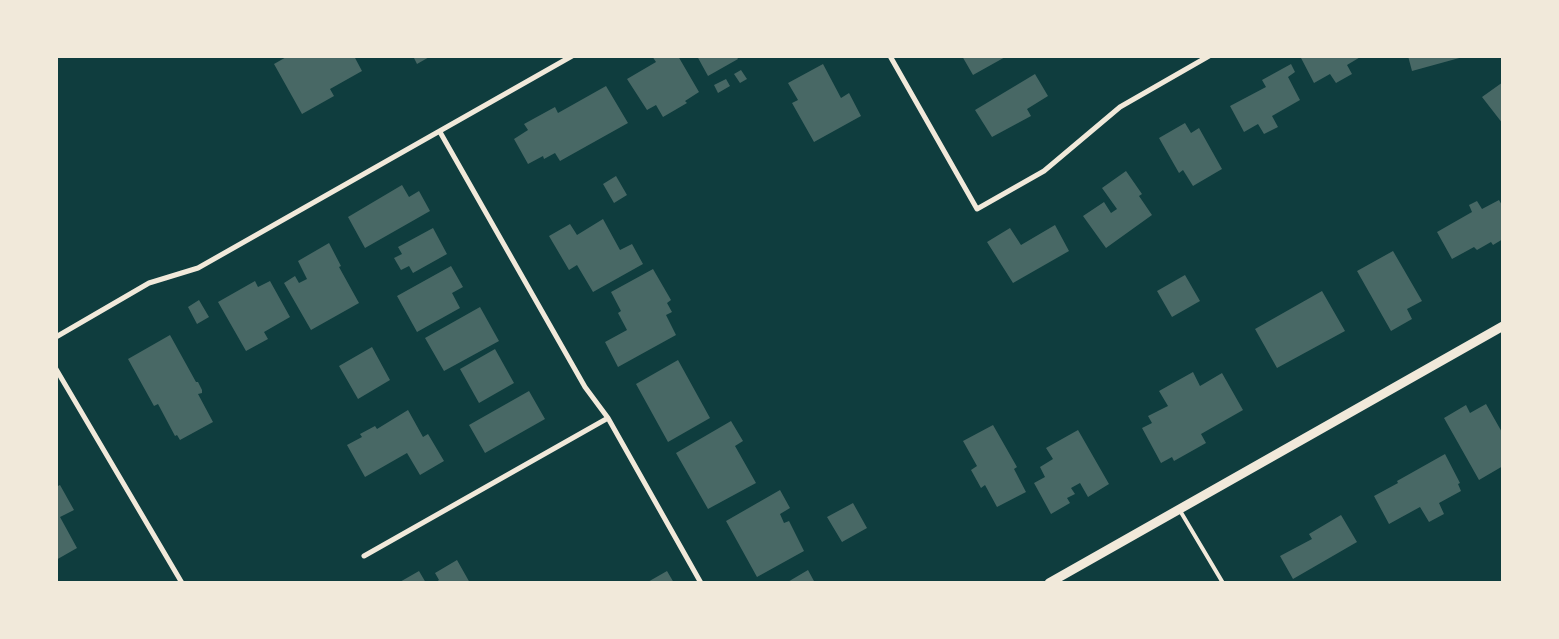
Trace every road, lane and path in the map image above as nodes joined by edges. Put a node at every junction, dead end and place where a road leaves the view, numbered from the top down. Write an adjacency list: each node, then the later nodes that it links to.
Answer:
1 (572, 56): 4 (street)
2 (890, 56): 3 (street)
3 (1208, 56)
4 (440, 132): 6 (street); 8 (street)
5 (1503, 326): 9 (street)
6 (56, 337)
7 (56, 369): 11 (street)
8 (608, 418): 10 (street); 12 (street)
9 (1179, 509): 13 (street); 14 (lane)
10 (364, 556)
11 (182, 583)
12 (701, 583)
13 (1049, 583)
14 (1222, 583)

